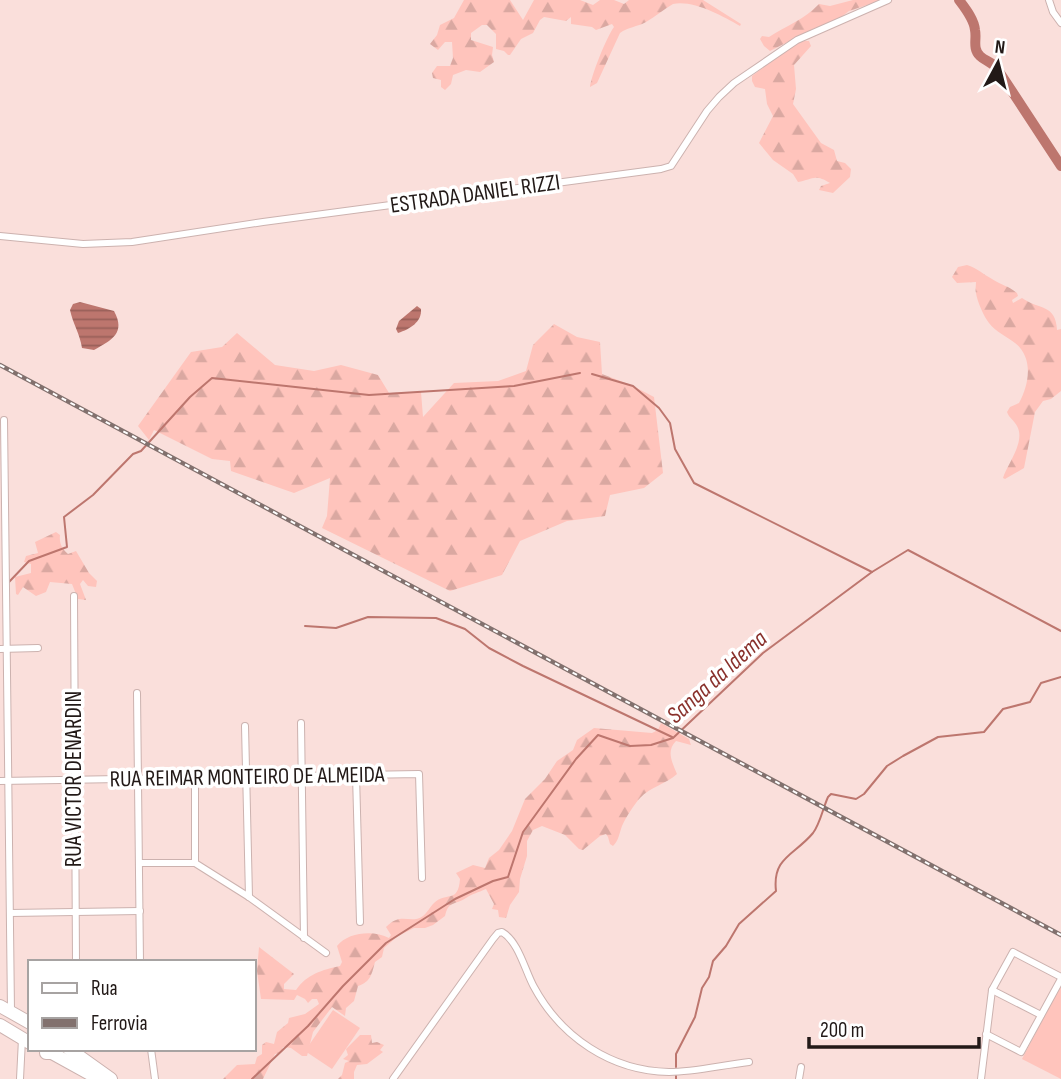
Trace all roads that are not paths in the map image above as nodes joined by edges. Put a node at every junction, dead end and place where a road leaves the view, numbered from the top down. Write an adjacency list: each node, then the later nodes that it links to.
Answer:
1 (888, 0): 4 (street, ESTRADA DANIEL RIZZI)
2 (1049, 0): 3 (street)
3 (1061, 23)
4 (0, 236)
5 (4, 420): 8 (street)
6 (74, 596): 17 (street, RUA VICTOR DENARDIN)
7 (38, 648): 8 (street)
8 (3, 649): 19 (street)
9 (138, 692): 15 (street)
10 (301, 723): 13 (street)
11 (245, 726): 14 (street)
12 (356, 775): 13 (street, RUA REIMAR MONTEIRO DE ALMEIDA); 22 (street, RUA REIMAR MONTEIRO DE ALMEIDA); 27 (street)
13 (302, 776): 14 (street, RUA REIMAR MONTEIRO DE ALMEIDA); 28 (street)
14 (246, 777): 16 (street, RUA REIMAR MONTEIRO DE ALMEIDA); 23 (street)
15 (138, 778): 16 (street, RUA REIMAR MONTEIRO DE ALMEIDA); 17 (street, RUA REIMAR MONTEIRO DE ALMEIDA); 20 (street)
16 (195, 778): 21 (street)
17 (74, 779): 19 (street, RUA REIMAR MONTEIRO DE ALMEIDA); 25 (street, RUA VICTOR DENARDIN)
18 (0, 781): 19 (street, RUA REIMAR MONTEIRO DE ALMEIDA)
19 (8, 781): 26 (street)
20 (139, 863): 21 (street); 24 (street)
21 (195, 863): 23 (street)
22 (422, 878)
23 (249, 898): 28 (street)
24 (140, 911): 25 (street); 31 (street)
25 (75, 912): 26 (street); 30 (street, RUA VICTOR DENARDIN)
26 (10, 913): 34 (street)
27 (360, 922)
28 (304, 938): 29 (street)
29 (326, 953)
30 (76, 960)
31 (140, 960)
32 (1061, 978): 33 (street); 35 (street)
33 (992, 990): 35 (street); 38 (street)
34 (6, 1009): 36 (highway)
35 (1041, 1015): 38 (street)
36 (28, 1022)
37 (0, 1026): 39 (highway)
38 (986, 1034): 52 (street)
39 (26, 1041): 45 (street)
40 (43, 1051): 46 (highway); 47 (highway)
41 (73, 1051): 48 (highway)
42 (151, 1051): 49 (street)
43 (748, 1062): 50 (street)
44 (801, 1067): 51 (street)
45 (20, 1079)
46 (82, 1079)
47 (99, 1079)
48 (111, 1079)
49 (155, 1079)
50 (393, 1079)
51 (800, 1079)
52 (981, 1079)

